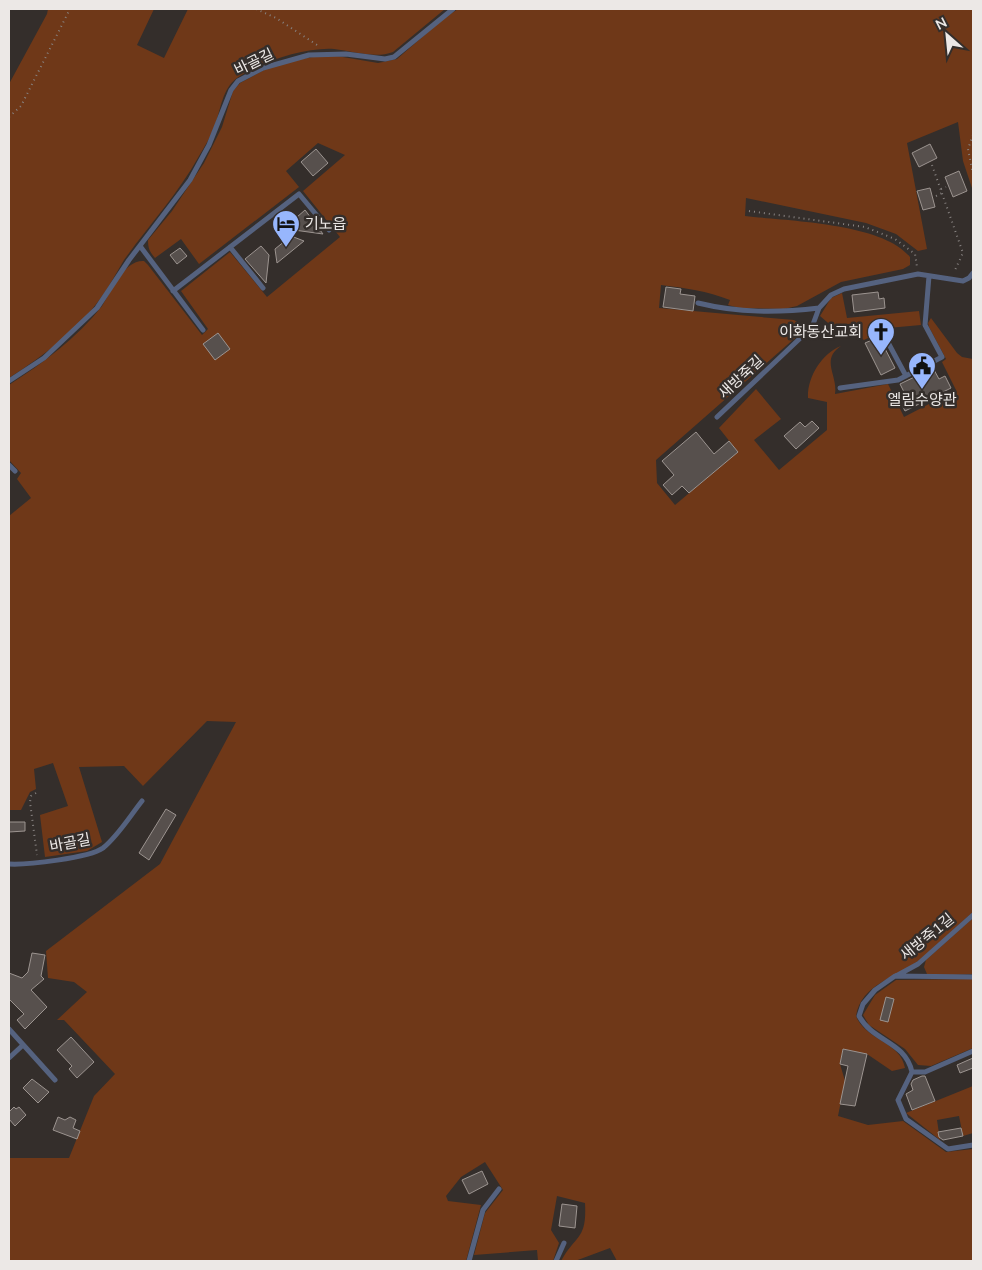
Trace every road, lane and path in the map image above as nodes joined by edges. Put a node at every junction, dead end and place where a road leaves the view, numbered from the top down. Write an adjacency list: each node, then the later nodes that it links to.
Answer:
1 (70, 9): 5 (path)
2 (256, 9): 4 (path)
3 (453, 9): 4 (lane, 바골길)
4 (328, 52): 15 (lane, 바골길)
5 (9, 117)
6 (973, 135): 8 (path)
7 (932, 165): 10 (path)
8 (973, 174)
9 (946, 187): 10 (path)
10 (941, 189): 11 (path)
11 (942, 193): 12 (path); 20 (path)
12 (936, 196)
13 (749, 211): 18 (path)
14 (329, 230): 16 (lane)
15 (140, 246): 22 (lane); 28 (lane, 바골길)
16 (230, 247): 21 (lane); 22 (lane)
17 (973, 273): 20 (lane, 새방죽길)
18 (918, 274): 19 (lane, 새방죽길); 24 (lane, 새방죽길)
19 (929, 276): 20 (lane, 새방죽길); 27 (lane)
20 (952, 280)
21 (263, 288)
22 (174, 290): 25 (lane)
23 (698, 303): 24 (lane)
24 (819, 308): 30 (lane, 새방죽길)
25 (203, 330)
26 (884, 335): 27 (lane)
27 (906, 376): 29 (lane)
28 (9, 381)
29 (840, 388)
30 (717, 417)
31 (9, 465): 32 (lane)
32 (15, 471)
33 (36, 793): 35 (path)
34 (142, 801): 35 (lane, 바골길)
35 (38, 862): 36 (lane, 바골길)
36 (9, 864)
37 (973, 915): 38 (lane, 새방죽1길)
38 (896, 976): 39 (lane, 새방죽1길); 44 (lane, 새방죽1길)
39 (973, 977)
40 (9, 1028): 41 (lane)
41 (23, 1045): 43 (lane); 45 (lane)
42 (973, 1052): 44 (lane)
43 (9, 1058)
44 (912, 1072): 46 (lane)
45 (55, 1080)
46 (973, 1145)
47 (499, 1189): 49 (lane)
48 (564, 1243): 50 (lane)
49 (469, 1261)
50 (556, 1261)

